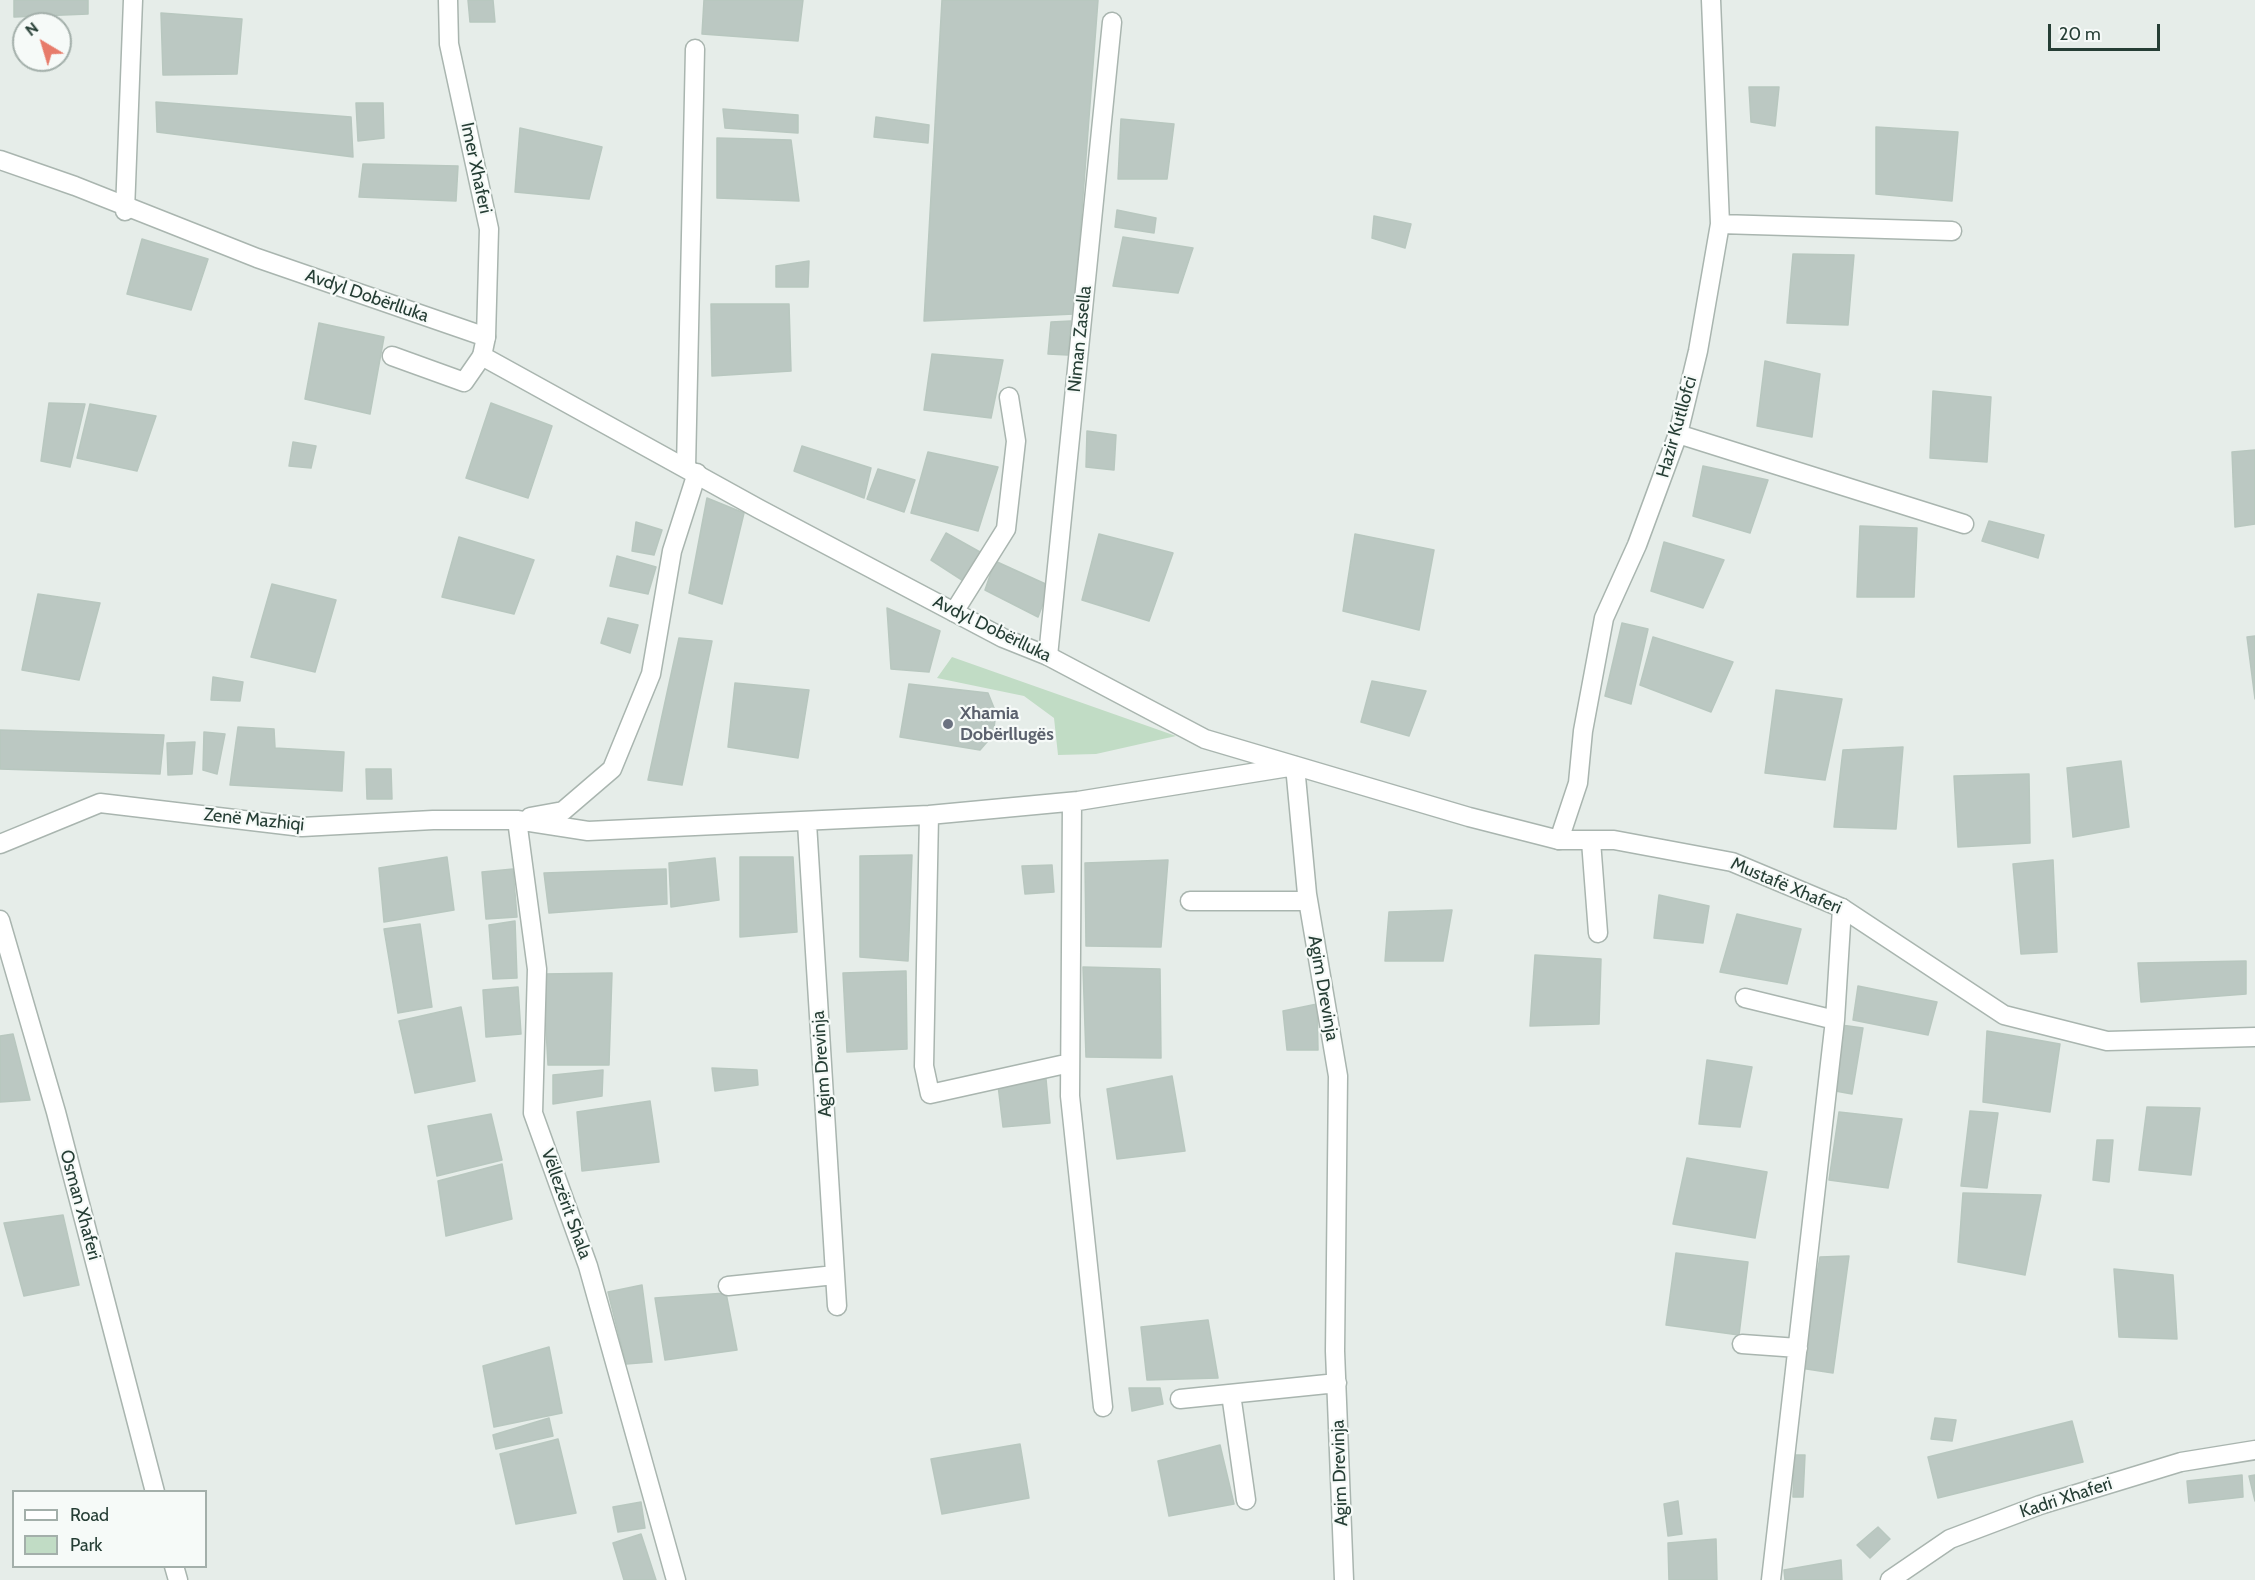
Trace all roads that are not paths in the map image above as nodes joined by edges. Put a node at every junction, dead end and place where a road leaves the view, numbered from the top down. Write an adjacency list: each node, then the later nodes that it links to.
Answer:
1 (133, 0): 7 (street)
2 (448, 0): 10 (street, Imer Xhaferi)
3 (1711, 0): 8 (street, Hazir Kutllofci)
4 (1112, 22): 18 (street, Niman Zasella)
5 (695, 49): 15 (street)
6 (0, 160): 7 (street, Avdyl Dobërlluka)
7 (125, 209): 10 (street, Avdyl Dobërlluka)
8 (1720, 224): 9 (street); 14 (street, Hazir Kutllofci)
9 (1952, 231)
10 (486, 337): 12 (street)
11 (392, 356): 12 (street)
12 (482, 356): 15 (street, Avdyl Dobërlluka)
13 (1009, 397): 17 (street)
14 (1678, 434): 16 (street); 24 (street, Hazir Kutllofci)
15 (692, 471): 17 (street, Avdyl Dobërlluka); 22 (street)
16 (1964, 524)
17 (954, 612): 18 (street, Avdyl Dobërlluka)
18 (1048, 656): 19 (street, Avdyl Dobërlluka)
19 (1295, 766): 20 (street); 24 (street, Mustafë Xhaferi); 28 (street, Agim Drevinja)
20 (1072, 802): 21 (street); 35 (street)
21 (929, 815): 23 (street); 35 (street)
22 (516, 820): 23 (street); 26 (street, Zenë Mazhiqi); 48 (street, Vëllezërit Shala)
23 (807, 823): 36 (street, Agim Drevinja)
24 (1559, 840): 25 (street, Mustafë Xhaferi)
25 (1591, 841): 29 (street, Mustafë Xhaferi); 31 (street)
26 (0, 844)
27 (1190, 901): 28 (street)
28 (1308, 901): 41 (street, Agim Drevinja)
29 (1842, 908): 33 (street); 34 (street, Mustafë Xhaferi)
30 (0, 920): 46 (street, Osman Xhaferi)
31 (1598, 933)
32 (1745, 998): 33 (street)
33 (1835, 1020): 40 (street)
34 (2255, 1037)
35 (1070, 1063): 44 (street)
36 (835, 1275): 37 (street); 38 (street, Agim Drevinja)
37 (728, 1286)
38 (837, 1306)
39 (1742, 1344): 40 (street)
40 (1798, 1348): 50 (street)
41 (1337, 1383): 42 (street); 49 (street, Agim Drevinja)
42 (1231, 1394): 43 (street); 47 (street)
43 (1180, 1399)
44 (1103, 1407)
45 (2255, 1450): 51 (street, Kadri Xhaferi)
46 (155, 1490)
47 (1246, 1500)
48 (676, 1580)
49 (1344, 1580)
50 (1771, 1580)
51 (1890, 1580)

